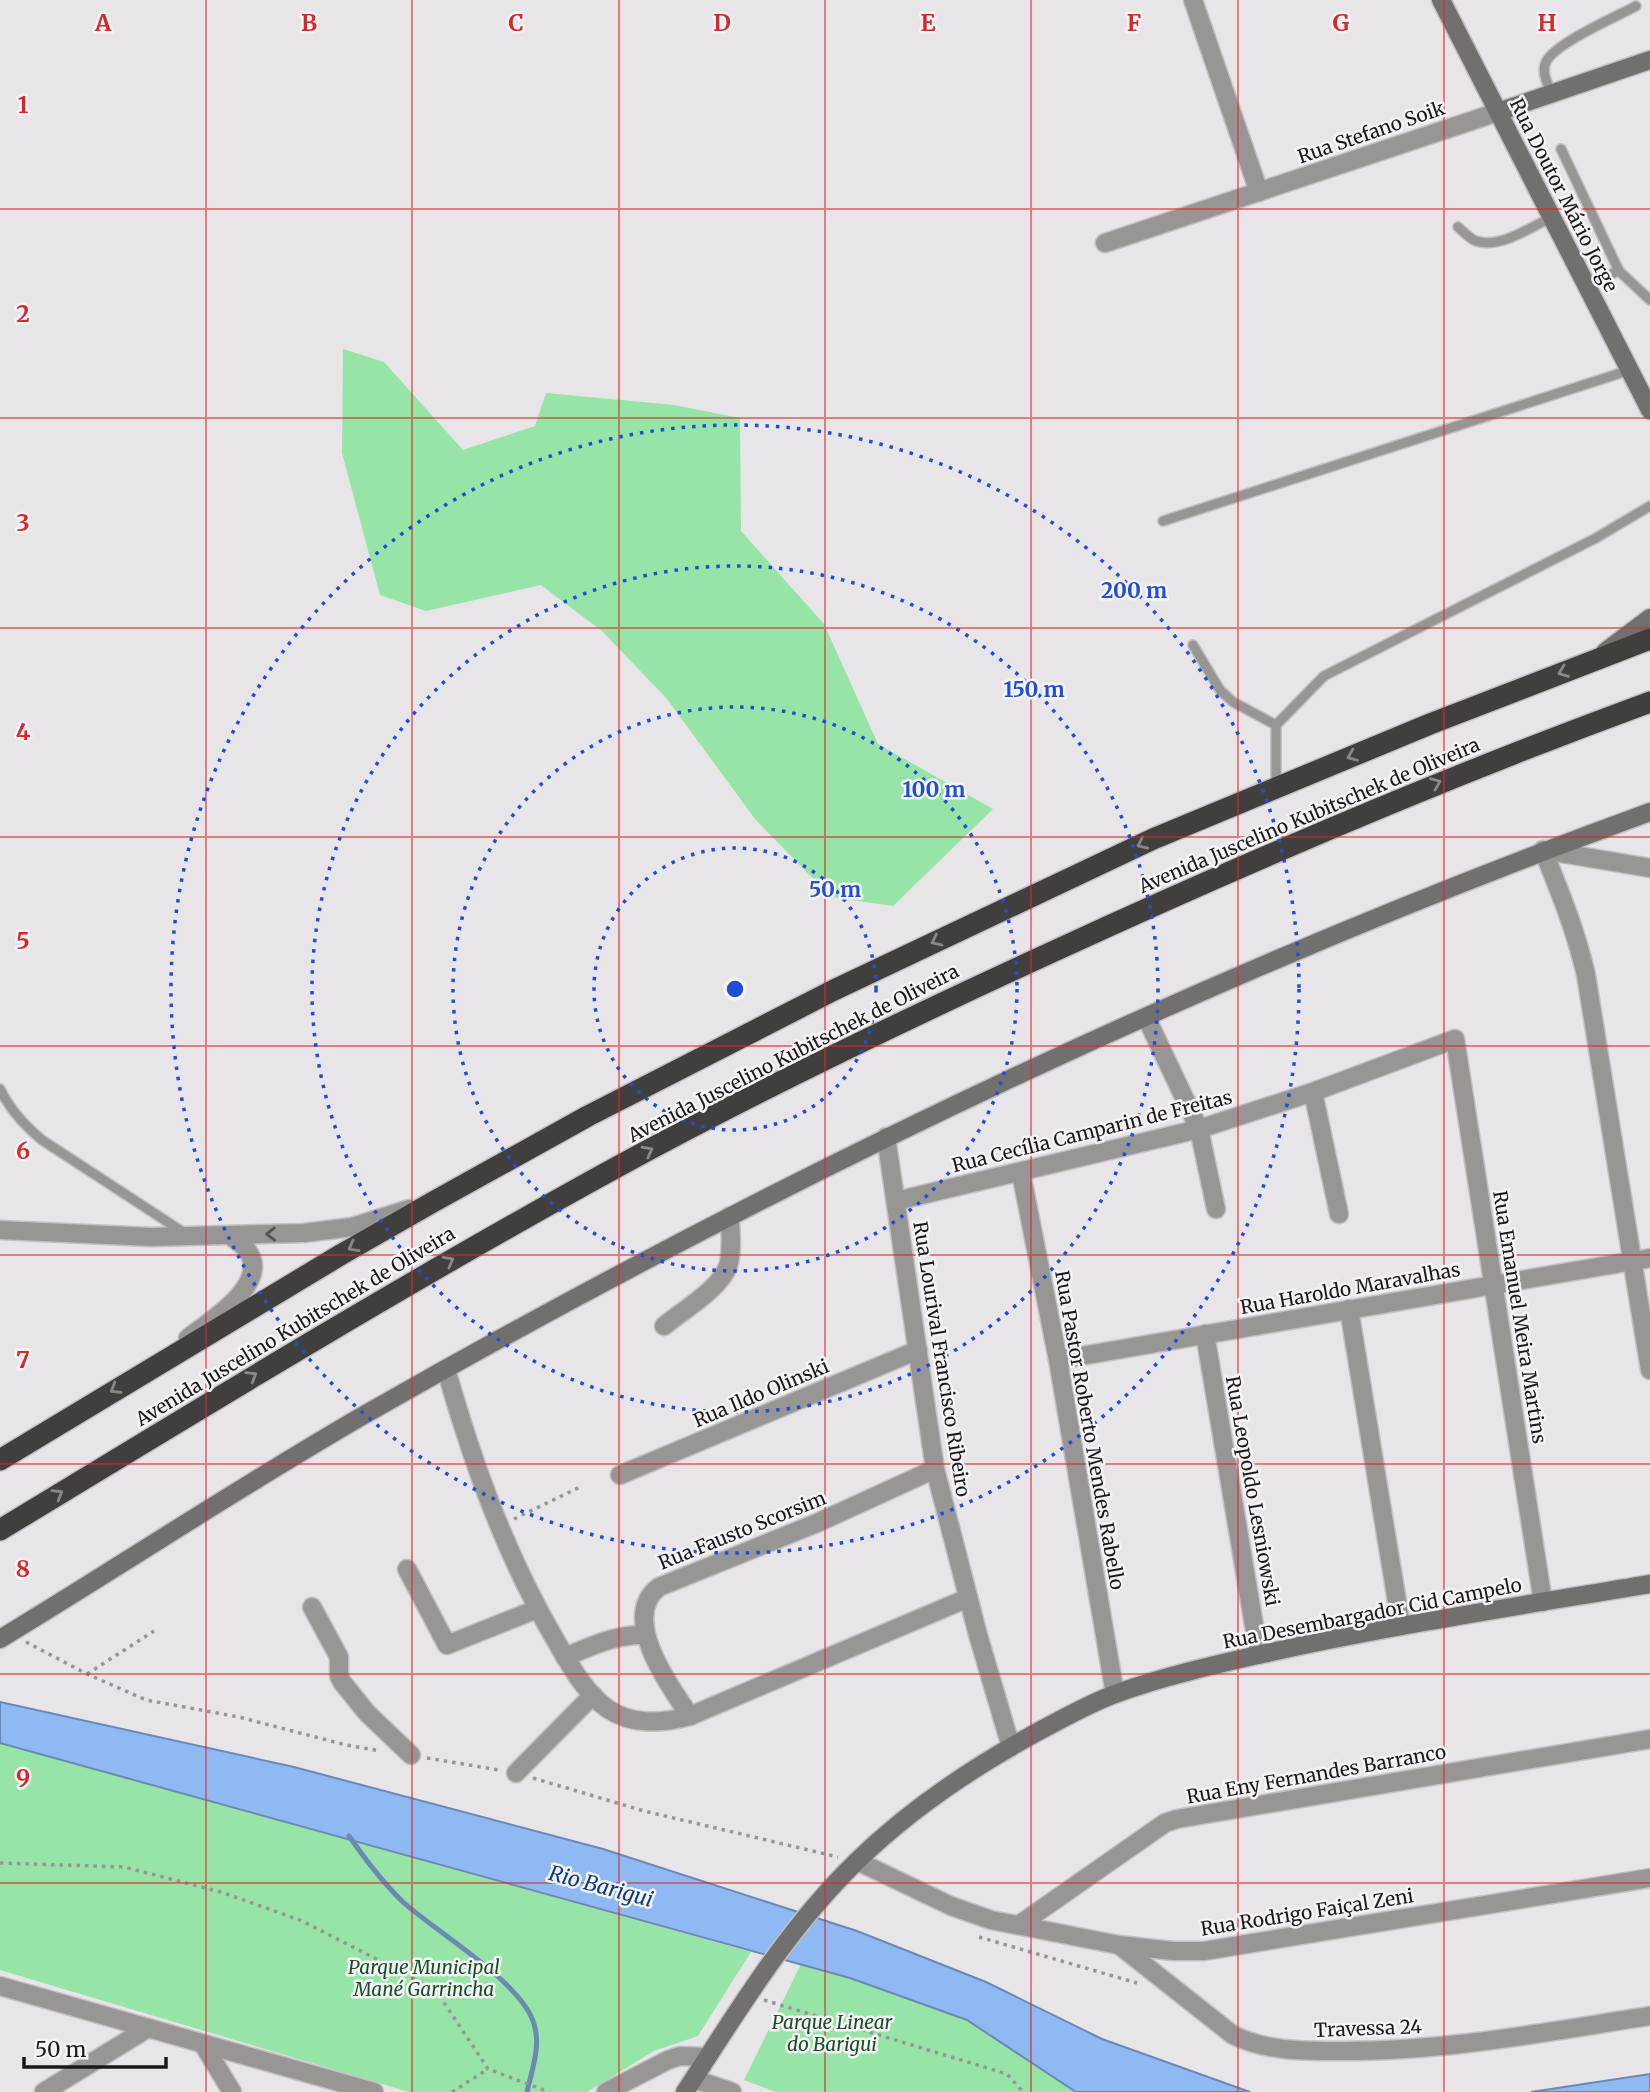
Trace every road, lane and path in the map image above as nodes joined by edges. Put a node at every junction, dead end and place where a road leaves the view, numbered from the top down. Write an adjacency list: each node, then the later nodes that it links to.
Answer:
1 (1193, 0): 8 (street)
2 (1441, 0): 6 (street, Rua Doutor Mário Jorge)
3 (1636, 6): 5 (lane)
4 (1650, 60): 5 (street, Rua Stefano Soik)
5 (1552, 94): 6 (street, Rua Stefano Soik)
6 (1498, 112): 8 (street, Rua Stefano Soik); 9 (street, Rua Doutor Mário Jorge)
7 (1561, 149): 12 (lane)
8 (1259, 192): 11 (street, Rua Stefano Soik)
9 (1552, 218): 10 (lane); 13 (street, Rua Doutor Mário Jorge)
10 (1458, 227)
11 (1105, 243)
12 (1619, 271): 13 (lane); 14 (lane)
13 (1586, 284): 15 (street, Rua Doutor Mário Jorge)
14 (1650, 300)
15 (1630, 370): 16 (street, Rua Doutor Mário Jorge); 18 (lane)
16 (1650, 410)
17 (1650, 506): 24 (lane)
18 (1163, 521)
19 (1650, 618): 22 (street)
20 (1650, 639): 22 (highway, Avenida Juscelino Kubitschek de Oliveira)
21 (1193, 645): 24 (lane)
22 (1595, 659): 25 (highway, Avenida Juscelino Kubitschek de Oliveira, one-way to 25)
23 (1650, 702): 59 (highway, Avenida Juscelino Kubitschek de Oliveira, one-way to 23)
24 (1276, 725): 25 (lane)
25 (1276, 787): 37 (highway, Avenida Juscelino Kubitschek de Oliveira, one-way to 37)
26 (1650, 811): 27 (street)
27 (1543, 850): 28 (street); 29 (street); 44 (street)
28 (1650, 868)
29 (1146, 1017): 33 (street); 34 (street)
30 (1455, 1039): 32 (street, Rua Cecília Camparin de Freitas); 45 (street, Rua Emanuel Meira Martins)
31 (0, 1089): 43 (lane)
32 (1313, 1092): 33 (street, Rua Cecília Camparin de Freitas); 39 (street)
33 (1199, 1129): 35 (street, Rua Cecília Camparin de Freitas); 38 (street)
34 (887, 1137): 36 (street, Rua Lourival Francisco Ribeiro); 40 (street)
35 (1021, 1173): 36 (street, Rua Cecília Camparin de Freitas); 50 (street, Rua Pastor Roberto Mendes Rabello)
36 (896, 1201): 49 (street, Rua Lourival Francisco Ribeiro)
37 (433, 1202): 42 (street, one-way to 42); 51 (highway, Avenida Juscelino Kubitschek de Oliveira, one-way to 51)
38 (1216, 1209)
39 (1339, 1214)
40 (730, 1216): 47 (street); 52 (street)
41 (0, 1230): 43 (street)
42 (230, 1235): 43 (street); 51 (street)
43 (190, 1237)
44 (1641, 1259): 45 (street, Rua Haroldo Maravalhas); 53 (street)
45 (1494, 1285): 46 (street, Rua Haroldo Maravalhas); 63 (street, Rua Emanuel Meira Martins)
46 (1349, 1310): 48 (street, Rua Haroldo Maravalhas); 66 (street)
47 (664, 1326)
48 (1205, 1334): 50 (street, Rua Haroldo Maravalhas); 70 (street, Rua Leopoldo Lesniowski)
49 (918, 1350): 55 (street, Rua Lourival Francisco Ribeiro); 56 (street, Rua Ildo Olinski)
50 (1058, 1360): 73 (street, Rua Pastor Roberto Mendes Rabello)
51 (150, 1368): 54 (highway, Avenida Juscelino Kubitschek de Oliveira, one-way to 54)
52 (446, 1369): 58 (street); 69 (street)
53 (1650, 1370)
54 (0, 1460)
55 (935, 1469): 62 (street, Rua Lourival Francisco Ribeiro); 68 (street, Rua Fausto Scorsim)
56 (620, 1475)
57 (580, 1487): 58 (path)
58 (499, 1526): 65 (street)
59 (0, 1530)
60 (407, 1569): 65 (street)
61 (1650, 1584): 63 (street, Rua Desembargador Cid Campelo)
62 (968, 1598): 75 (street); 77 (street, Rua Lourival Francisco Ribeiro)
63 (1543, 1602): 66 (street, Rua Desembargador Cid Campelo)
64 (312, 1608): 78 (street)
65 (537, 1609): 71 (street)
66 (1401, 1626): 70 (street, Rua Desembargador Cid Campelo)
67 (154, 1631): 72 (path)
68 (645, 1635): 71 (street); 75 (street, Rua Fausto Scorsim)
69 (0, 1639)
70 (1259, 1655): 73 (street, Rua Desembargador Cid Campelo)
71 (565, 1657): 74 (street)
72 (86, 1674)
73 (1115, 1694): 77 (street, Rua Desembargador Cid Campelo)
74 (593, 1695): 75 (street); 79 (street)
75 (690, 1716)
76 (1650, 1739): 83 (street, Rua Eny Fernandes Barranco)
77 (1011, 1747): 80 (street, Rua Desembargador Cid Campelo)
78 (411, 1755)
79 (516, 1773)
80 (857, 1861): 83 (street, Rua Rodrigo Faiçal Zeni); 88 (street, Rua Desembargador Cid Campelo)
81 (0, 1863): 93 (path)
82 (1650, 1878): 85 (street, Rua Rodrigo Faiçal Zeni)
83 (1018, 1925): 85 (street, Rua Rodrigo Faiçal Zeni)
84 (973, 1934): 86 (path)
85 (1119, 1945): 89 (street, Travessa 24)
86 (1137, 1983)
87 (0, 1986): 90 (street)
88 (748, 1994): 92 (street, Rua Desembargador Cid Campelo); 103 (path)
89 (1650, 2016)
90 (148, 2028): 91 (street); 95 (street)
91 (203, 2043): 97 (street); 98 (street)
92 (707, 2057): 94 (street, Rua Desembargador Cid Campelo); 101 (street)
93 (488, 2069): 99 (path); 100 (path)
94 (689, 2085): 102 (street)
95 (69, 2086): 96 (street)
96 (44, 2092)
97 (232, 2092)
98 (374, 2092)
99 (452, 2092)
100 (549, 2092)
101 (606, 2092)
102 (732, 2092)
103 (1023, 2092)

